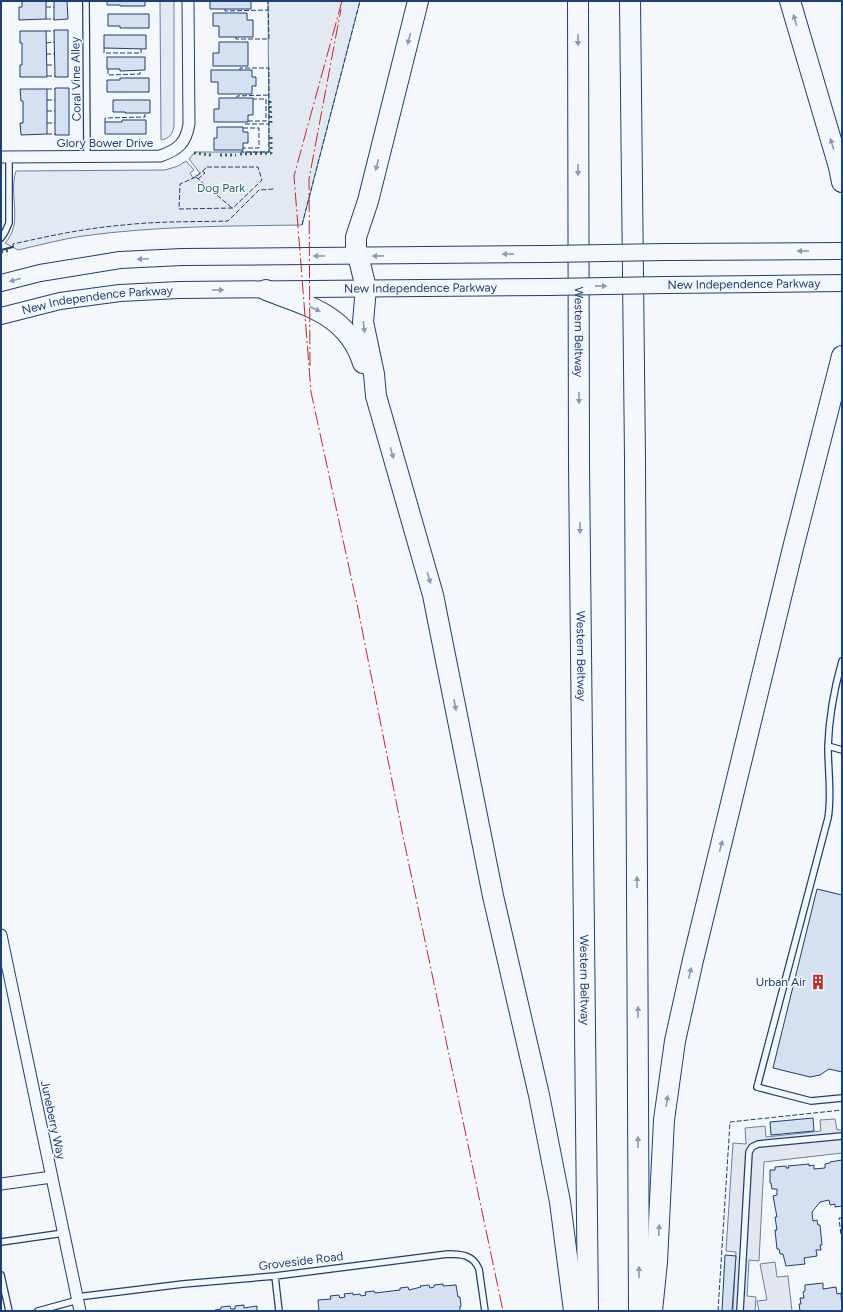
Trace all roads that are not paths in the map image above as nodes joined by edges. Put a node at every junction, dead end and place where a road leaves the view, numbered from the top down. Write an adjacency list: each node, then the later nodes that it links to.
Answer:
1 (86, 1): 8 (lane, Coral Vine Alley)
2 (188, 1): 8 (street, Glory Bower Drive)
3 (418, 1): 12 (highway, one-way to 12)
4 (578, 1): 39 (highway, Western Beltway, one-way to 39)
5 (630, 1): 40 (highway, one-way to 5)
6 (790, 1): 9 (highway, one-way to 6)
7 (5, 157): 8 (street, Glory Bower Drive); 10 (lane)
8 (87, 157)
9 (841, 174)
10 (1, 238)
11 (842, 251): 12 (main road, one-way to 12, bridge)
12 (358, 256): 13 (main road, one-way to 13); 15 (highway)
13 (1, 283)
14 (842, 283): 15 (main road, New Independence Parkway, one-way to 14, bridge)
15 (366, 288): 16 (main road, New Independence Parkway); 19 (highway, one-way to 19)
16 (266, 290): 17 (main road, New Independence Parkway, one-way to 16); 19 (highway, one-way to 19)
17 (1, 316)
18 (842, 356): 41 (highway, one-way to 18)
19 (376, 396): 38 (highway, one-way to 38)
20 (842, 661): 21 (lane)
21 (828, 746): 22 (lane); 24 (lane)
22 (842, 750)
23 (1, 935): 26 (street, Juneberry Way)
24 (842, 1098)
25 (842, 1136): 42 (lane)
26 (52, 1177): 27 (street); 28 (street, Juneberry Way)
27 (1, 1184)
28 (64, 1234): 29 (lane); 32 (street, Juneberry Way)
29 (1, 1242)
30 (1, 1275): 33 (lane)
31 (275, 1276): 32 (lane, Groveside Road); 36 (lane); 37 (lane, Groveside Road)
32 (78, 1298): 34 (lane, Groveside Road); 35 (street, Juneberry Way)
33 (9, 1311)
34 (38, 1311)
35 (80, 1311)
36 (280, 1311)
37 (485, 1311)
38 (574, 1311)
39 (588, 1311)
40 (639, 1311)
41 (652, 1311)
42 (740, 1311)

